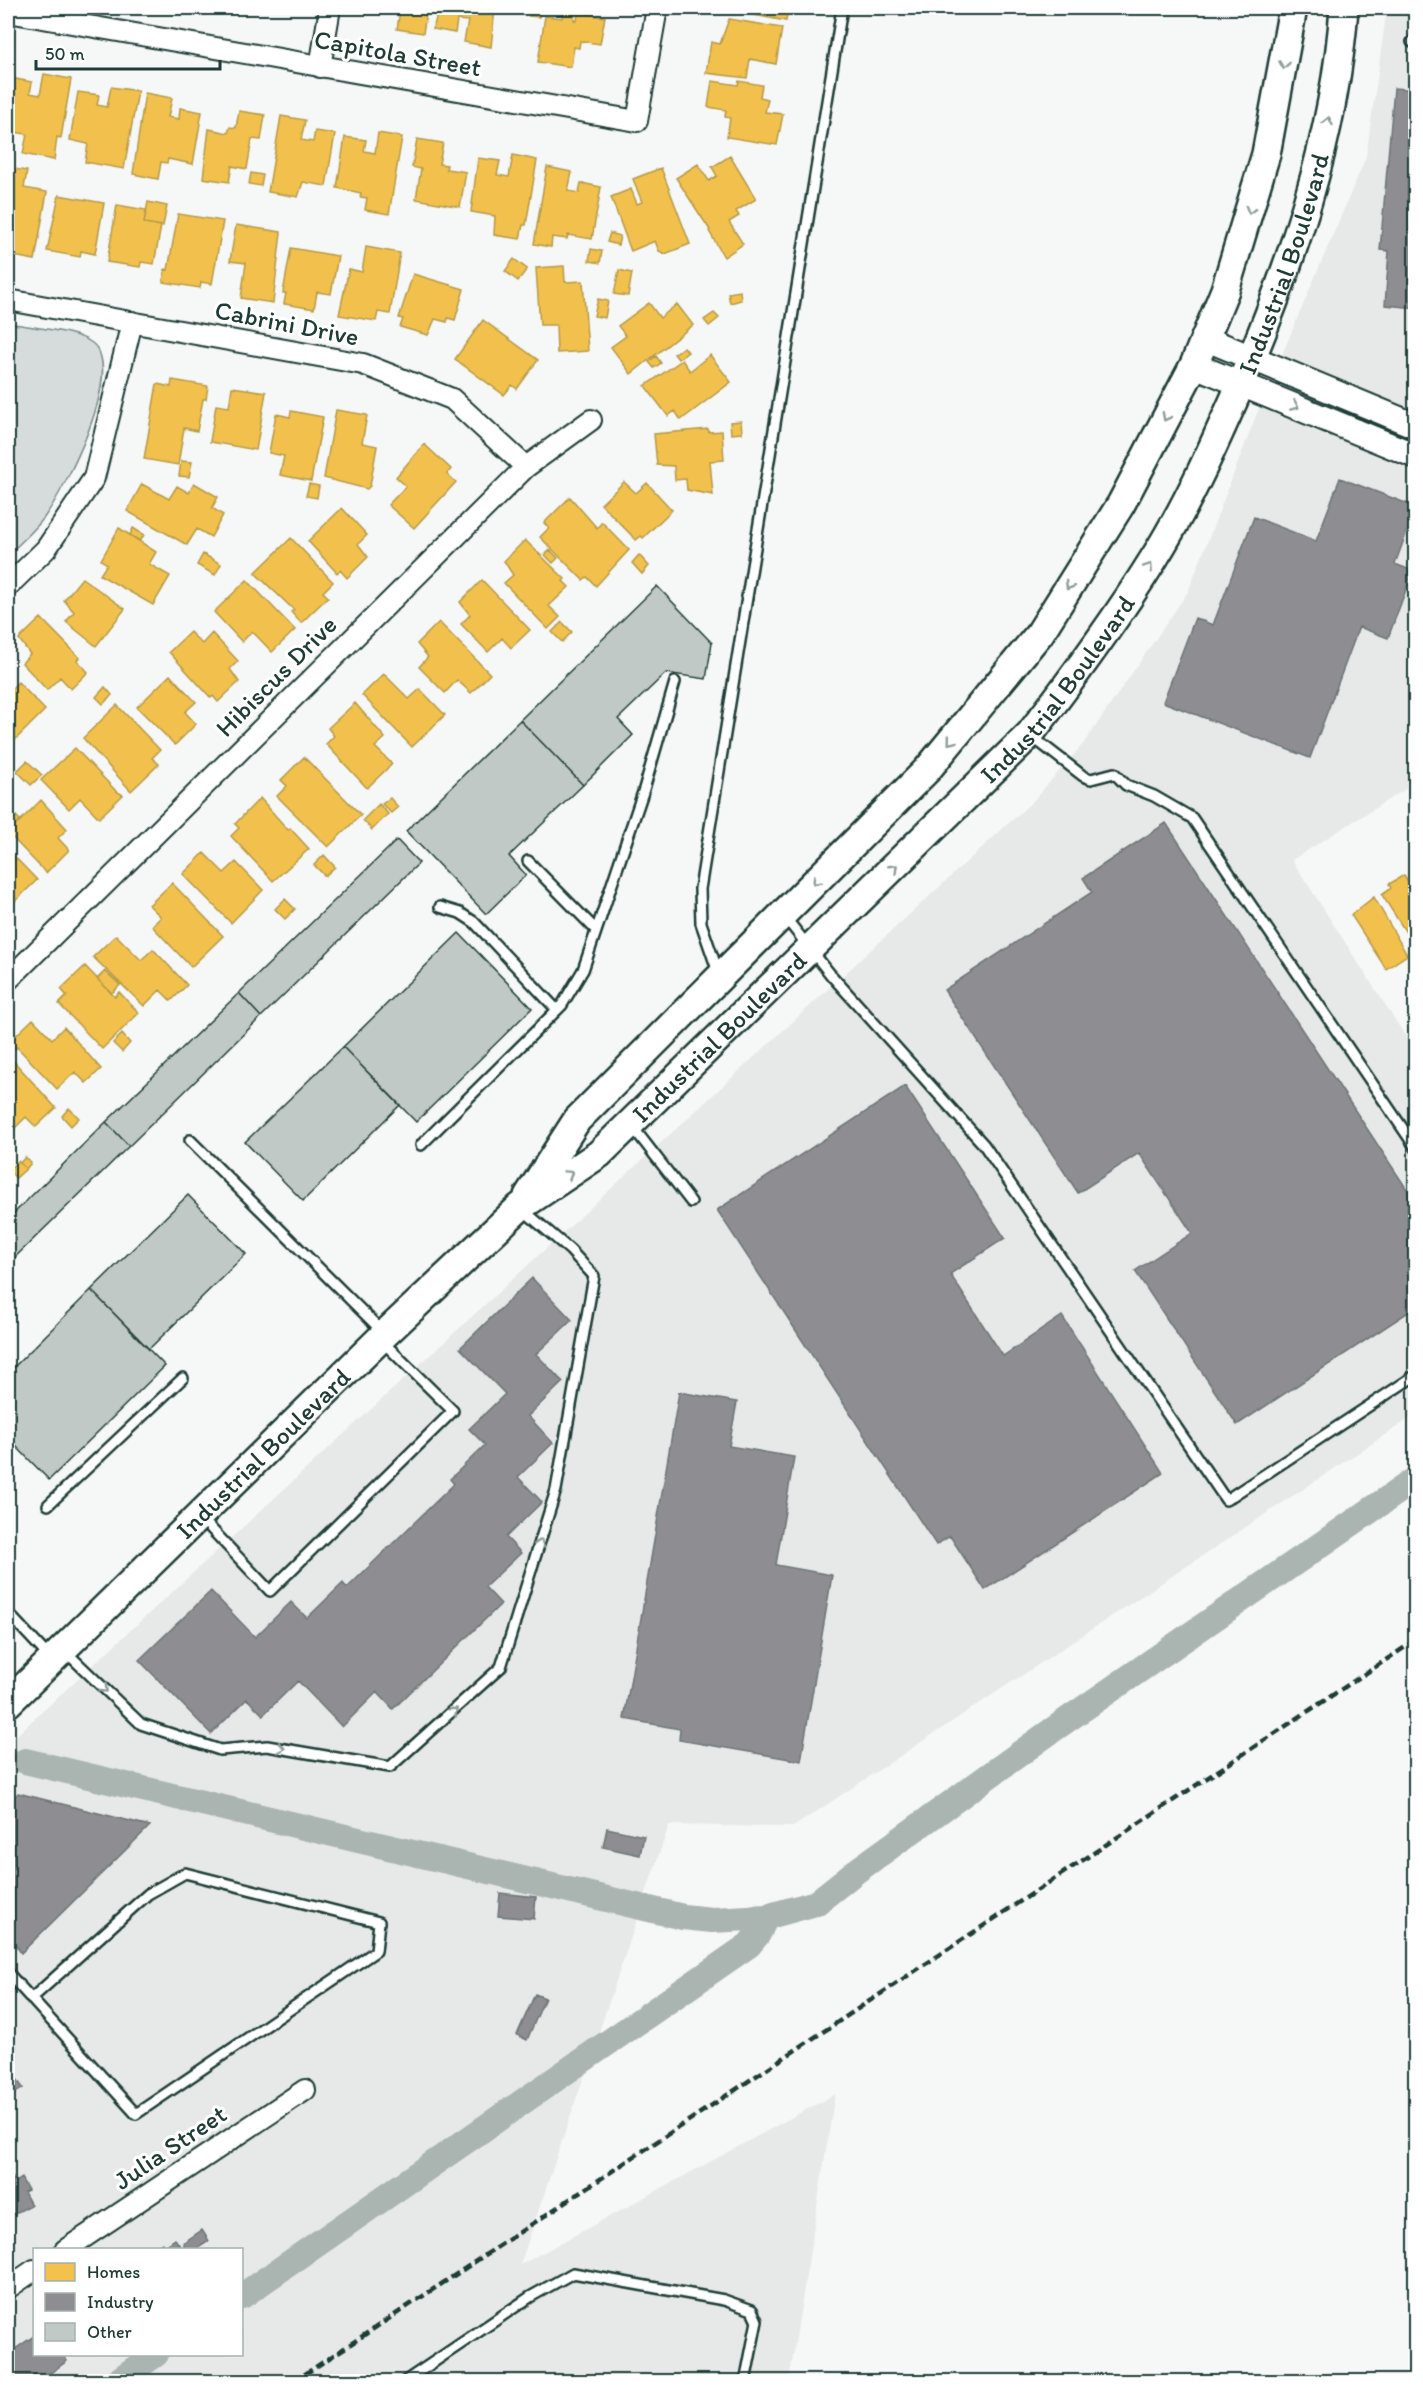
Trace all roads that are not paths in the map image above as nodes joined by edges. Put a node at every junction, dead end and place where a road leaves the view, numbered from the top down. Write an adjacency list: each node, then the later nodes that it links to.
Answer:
1 (330, 8): 7 (street)
2 (657, 8): 7 (street, Capitola Street)
3 (842, 8): 26 (lane)
4 (1293, 8): 10 (main road, Industrial Boulevard, one-way to 10)
5 (1344, 8): 11 (main road, Industrial Boulevard, one-way to 5)
6 (8, 12): 7 (street, Capitola Street)
7 (320, 67)
8 (8, 300): 9 (street, Cabrini Drive)
9 (132, 322): 17 (street, Cabrini Drive); 18 (street)
10 (1204, 338): 11 (street); 12 (main road, Industrial Boulevard)
11 (1253, 356): 13 (main road, Industrial Boulevard); 15 (street)
12 (1194, 366): 13 (street); 23 (main road, Industrial Boulevard, one-way to 23)
13 (1241, 383): 16 (street, one-way to 16); 20 (main road, Industrial Boulevard, one-way to 13)
14 (591, 420): 17 (street, Hibiscus Drive)
15 (1416, 426)
16 (1416, 456)
17 (526, 467): 27 (street, Hibiscus Drive)
18 (8, 586)
19 (675, 682): 24 (lane)
20 (1030, 734): 25 (main road, Industrial Boulevard, one-way to 20); 32 (lane)
21 (528, 861): 24 (lane)
22 (440, 907): 28 (lane)
23 (783, 914): 25 (lane); 26 (main road, Industrial Boulevard)
24 (596, 930): 28 (lane)
25 (811, 949): 29 (main road, Industrial Boulevard); 36 (lane)
26 (720, 977): 34 (main road, Industrial Boulevard)
27 (8, 980)
28 (557, 1010): 31 (lane)
29 (631, 1123): 33 (lane); 34 (main road, Industrial Boulevard, one-way to 29)
30 (190, 1140): 35 (lane)
31 (422, 1145)
32 (1416, 1148)
33 (691, 1202)
34 (520, 1207): 35 (main road, Industrial Boulevard); 41 (lane, one-way to 34)
35 (382, 1336): 39 (main road, Industrial Boulevard); 39 (lane)
36 (1416, 1375)
37 (183, 1378): 38 (lane)
38 (48, 1505)
39 (199, 1516): 41 (main road, Industrial Boulevard)
40 (8, 1613): 41 (lane)
41 (57, 1654): 42 (main road, Industrial Boulevard)
42 (8, 1702)
43 (8, 1973): 44 (lane)
44 (31, 1999): 44 (lane)
45 (305, 2090): 46 (street, Julia Street)
46 (68, 2248)
47 (33, 2271): 48 (street)
48 (8, 2288)
49 (404, 2382): 50 (lane)
50 (745, 2382)

